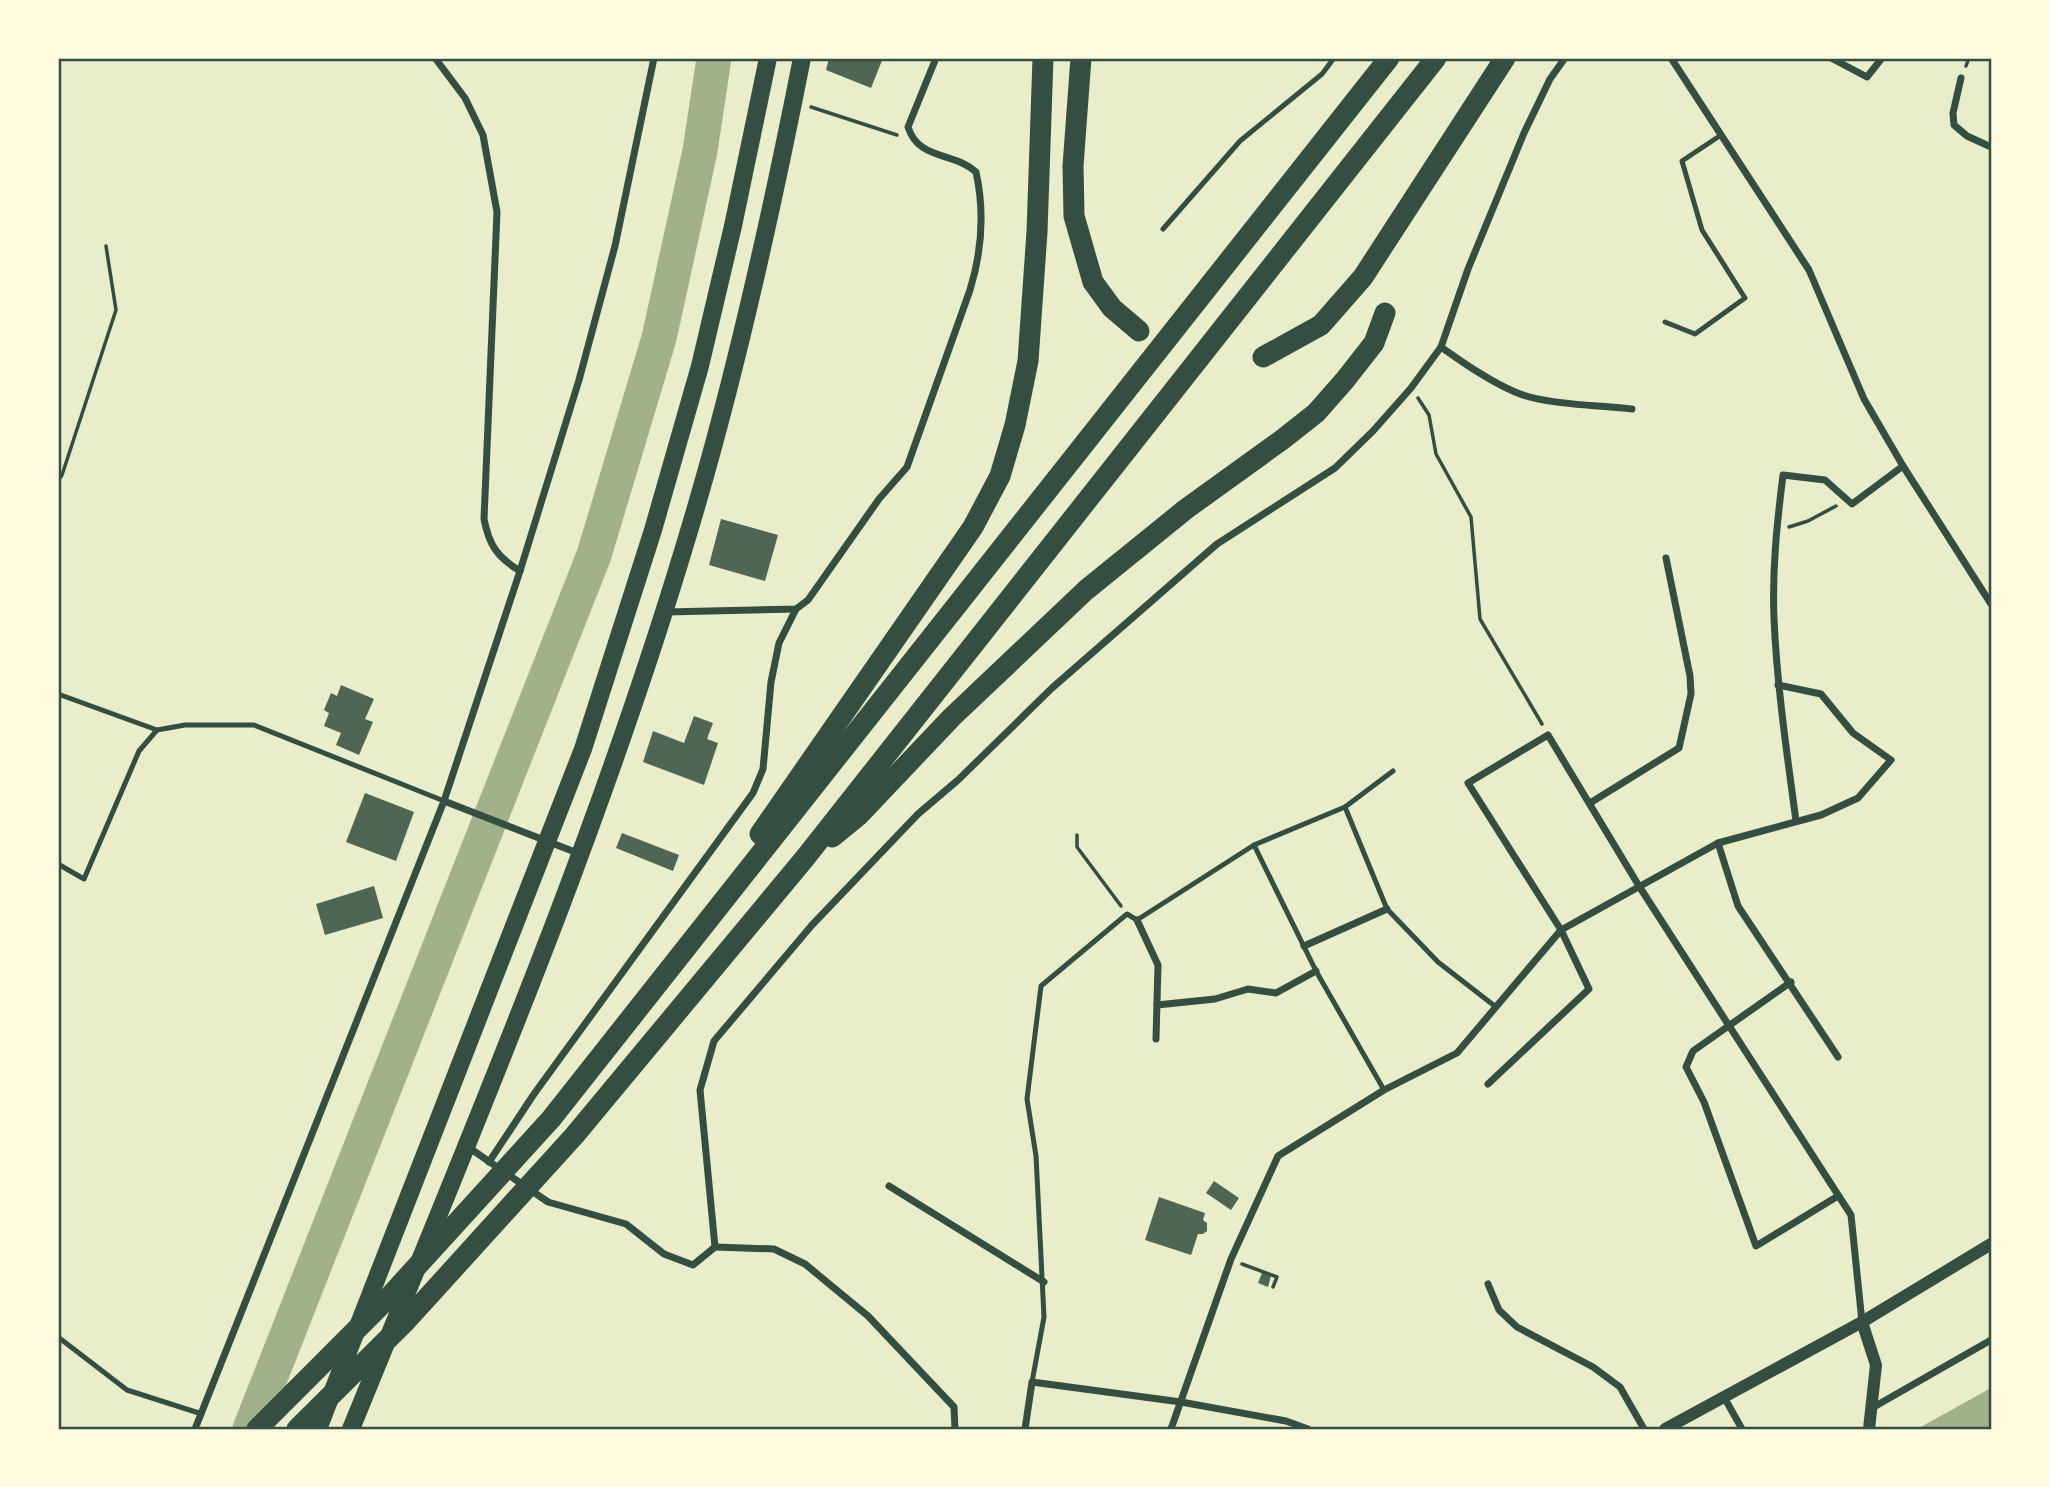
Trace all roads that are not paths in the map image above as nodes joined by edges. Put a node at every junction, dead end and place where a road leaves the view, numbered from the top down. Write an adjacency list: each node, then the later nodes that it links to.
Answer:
1 (435, 58): 28 (street)
2 (654, 58): 28 (street)
3 (768, 58): 40 (main road)
4 (802, 58): 31 (main road)
5 (936, 58): 30 (street)
6 (1043, 58): 55 (highway)
7 (1081, 58): 22 (highway)
8 (1334, 58): 19 (lane)
9 (1389, 58): 55 (highway)
10 (1436, 58): 44 (highway)
11 (1505, 58): 24 (highway)
12 (1565, 58): 23 (street)
13 (1671, 58): 17 (street)
14 (1831, 58): 15 (street)
15 (1882, 58)
16 (1961, 78): 18 (street)
17 (1721, 135): 21 (lane); 26 (street)
18 (1991, 147)
19 (1163, 229)
20 (1385, 313): 44 (highway)
21 (1665, 322)
22 (1139, 331)
23 (1441, 347): 25 (street); 66 (street)
24 (1263, 357)
25 (1632, 409)
26 (1903, 466): 29 (street); 32 (street)
27 (1666, 558): 37 (street)
28 (520, 571): 36 (street)
29 (1991, 604)
30 (796, 609): 31 (street); 62 (street)
31 (663, 612): 43 (main road)
32 (1778, 685): 39 (street); 39 (street)
33 (58, 694): 34 (lane)
34 (157, 730): 36 (lane); 45 (lane)
35 (1393, 771): 38 (lane)
36 (444, 801): 40 (street); 76 (street)
37 (1590, 803): 46 (street); 49 (street)
38 (1345, 807): 42 (lane); 47 (lane)
39 (1796, 821): 41 (street)
40 (548, 841): 43 (street); 80 (main road)
41 (1718, 843): 46 (street); 52 (street)
42 (1254, 845): 48 (lane); 50 (lane)
43 (580, 854): 61 (main road)
44 (806, 858): 79 (highway)
45 (58, 864)
46 (1639, 886): 49 (street); 56 (street)
47 (1387, 909): 50 (street); 54 (lane)
48 (1137, 920): 53 (street); 67 (lane)
49 (1561, 930): 54 (street); 59 (street)
50 (1304, 946): 51 (lane)
51 (1316, 971): 53 (street); 60 (lane)
52 (1791, 982): 56 (street); 58 (street)
53 (1157, 1005): 57 (street)
54 (1496, 1007): 60 (street)
55 (635, 1014): 78 (highway)
56 (1731, 1026): 64 (street); 64 (street)
57 (1156, 1039)
58 (1838, 1056)
59 (1488, 1084)
60 (1384, 1090): 74 (street)
61 (468, 1146): 62 (street); 81 (main road)
62 (489, 1162): 66 (street)
63 (889, 1186): 67 (street)
64 (1838, 1196): 69 (street)
65 (1991, 1244): 69 (street)
66 (715, 1247): 82 (street)
67 (1044, 1282): 72 (lane)
68 (1488, 1284): 86 (street)
69 (1862, 1322): 73 (street); 75 (street)
70 (58, 1337): 76 (lane)
71 (1991, 1340): 75 (street)
72 (1032, 1382): 74 (street); 83 (street)
73 (1724, 1397): 87 (street); 88 (street)
74 (1181, 1402): 84 (street); 85 (street)
75 (1872, 1408): 89 (street)
76 (202, 1414): 77 (street)
77 (195, 1429)
78 (257, 1429)
79 (297, 1429)
80 (318, 1429)
81 (351, 1429)
82 (955, 1429)
83 (1025, 1429)
84 (1171, 1429)
85 (1308, 1429)
86 (1644, 1429)
87 (1665, 1429)
88 (1742, 1429)
89 (1869, 1429)

